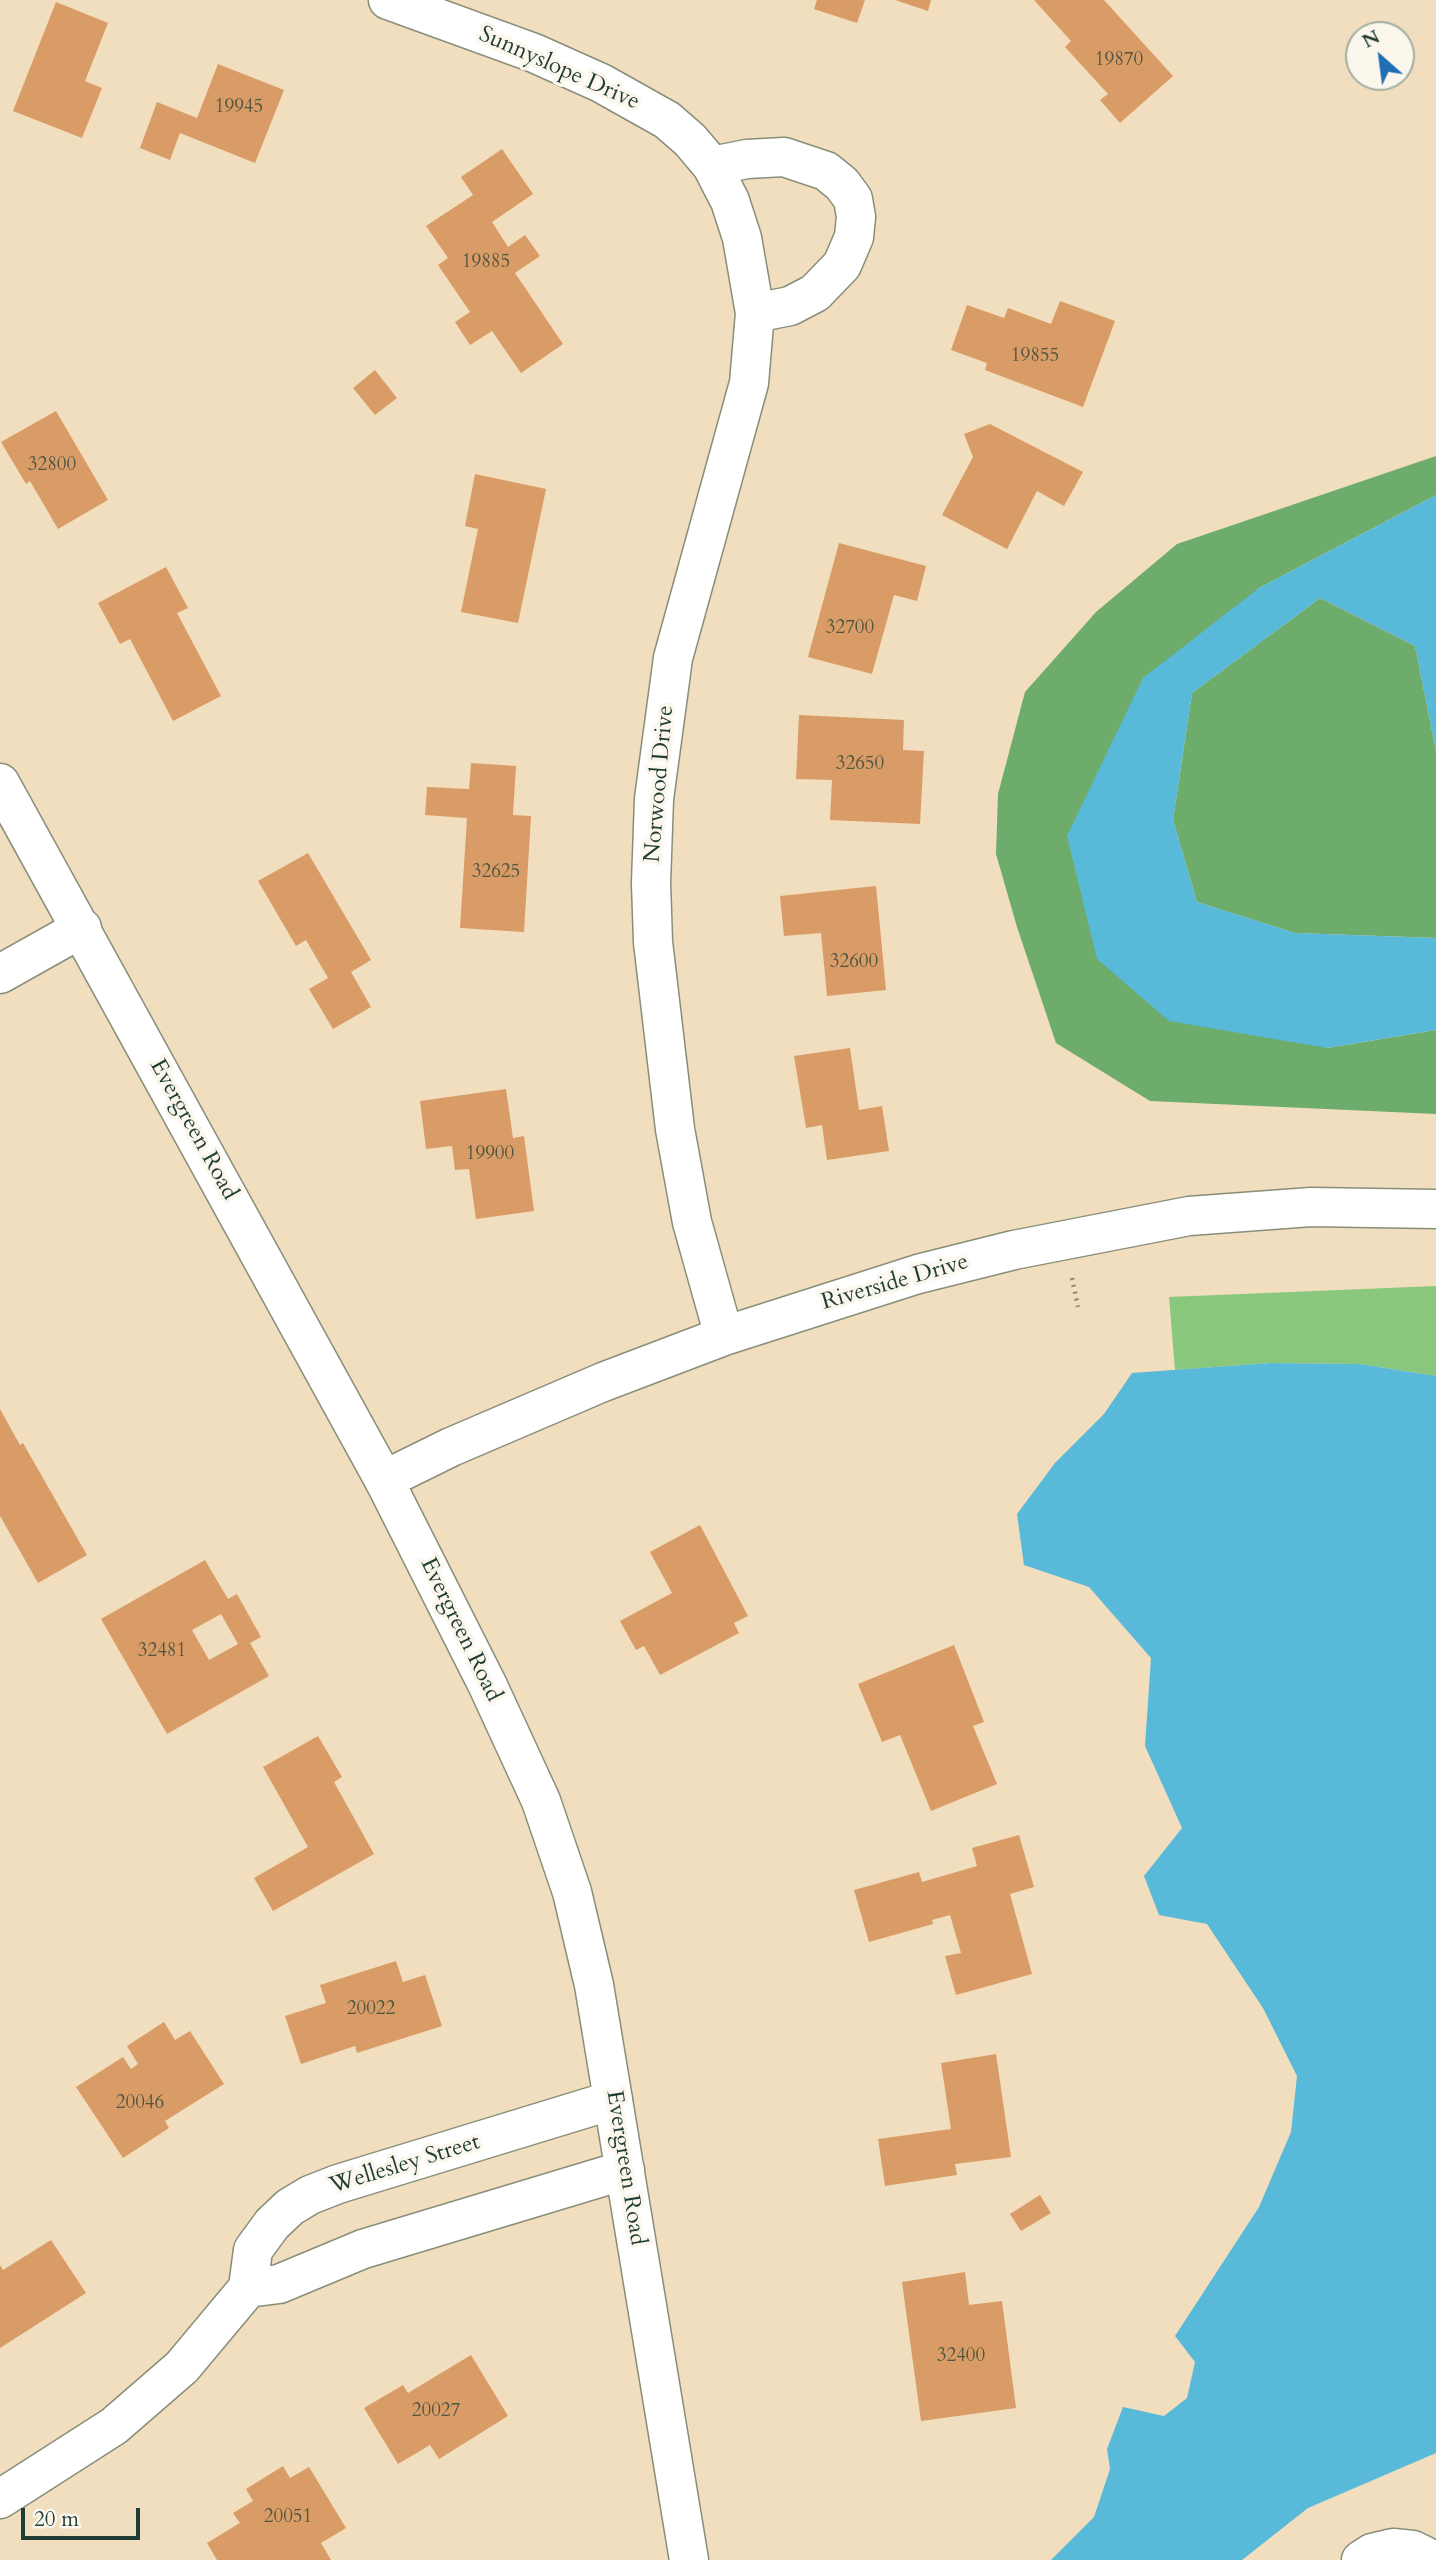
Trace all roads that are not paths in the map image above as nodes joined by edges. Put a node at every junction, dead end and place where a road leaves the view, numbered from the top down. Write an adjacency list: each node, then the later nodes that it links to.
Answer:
1 (388, 0): 2 (street, Sunnyslope Drive)
2 (712, 166): 3 (street, Sunnyslope Drive); 4 (street)
3 (742, 238): 4 (street, Norwood Drive)
4 (755, 313): 9 (street, Norwood Drive)
5 (0, 783): 6 (street, Evergreen Road)
6 (82, 928): 7 (street); 10 (street, Evergreen Road)
7 (0, 974)
8 (1436, 1209): 9 (street, Riverside Drive)
9 (724, 1336): 10 (street, Riverside Drive)
10 (384, 1480): 11 (street, Evergreen Road)
11 (613, 2100): 12 (street, Evergreen Road); 13 (street, Wellesley Street)
12 (625, 2171): 13 (street); 15 (street, Evergreen Road)
13 (248, 2288): 14 (street)
14 (0, 2499)
15 (688, 2560)
16 (1361, 2560): 17 (street)
17 (1433, 2560)

